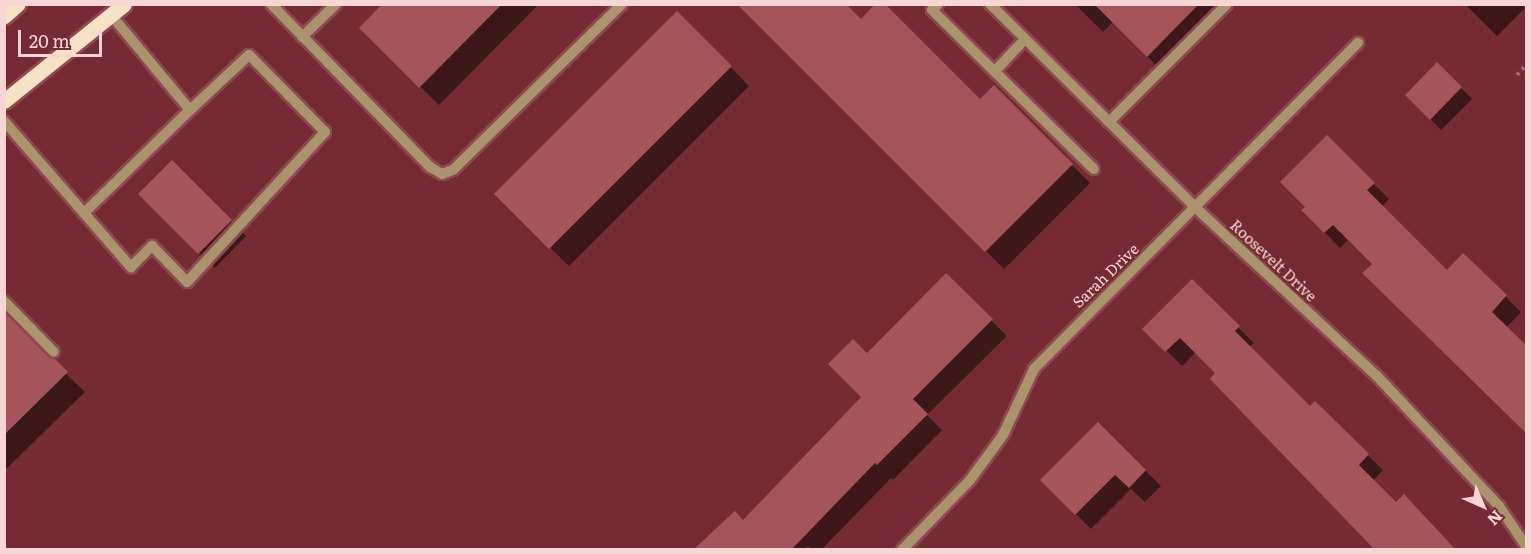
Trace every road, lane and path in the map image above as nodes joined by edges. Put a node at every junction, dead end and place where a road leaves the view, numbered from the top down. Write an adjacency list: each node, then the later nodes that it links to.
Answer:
1 (18, 4): 10 (main road)
2 (124, 4): 9 (main road)
3 (271, 4): 11 (street)
4 (336, 4): 11 (street)
5 (622, 4): 11 (street)
6 (990, 4): 12 (street, Roosevelt Drive)
7 (1227, 4): 20 (street)
8 (932, 6): 15 (street)
9 (111, 15): 17 (main road); 18 (street)
10 (4, 16)
11 (302, 37)
12 (1025, 39): 15 (street); 20 (street, Roosevelt Drive)
13 (1358, 43): 22 (street, Sarah Drive)
14 (1527, 65): 16 (path)
15 (995, 71): 21 (street)
16 (1517, 75)
17 (4, 101)
18 (190, 110): 23 (street); 23 (street)
19 (4, 121): 23 (street)
20 (1109, 122): 22 (street, Roosevelt Drive)
21 (1094, 169)
22 (1196, 208): 26 (street, Roosevelt Drive); 27 (street, Sarah Drive)
23 (84, 213)
24 (4, 301): 25 (street)
25 (54, 352)
26 (1527, 546)
27 (902, 549)

